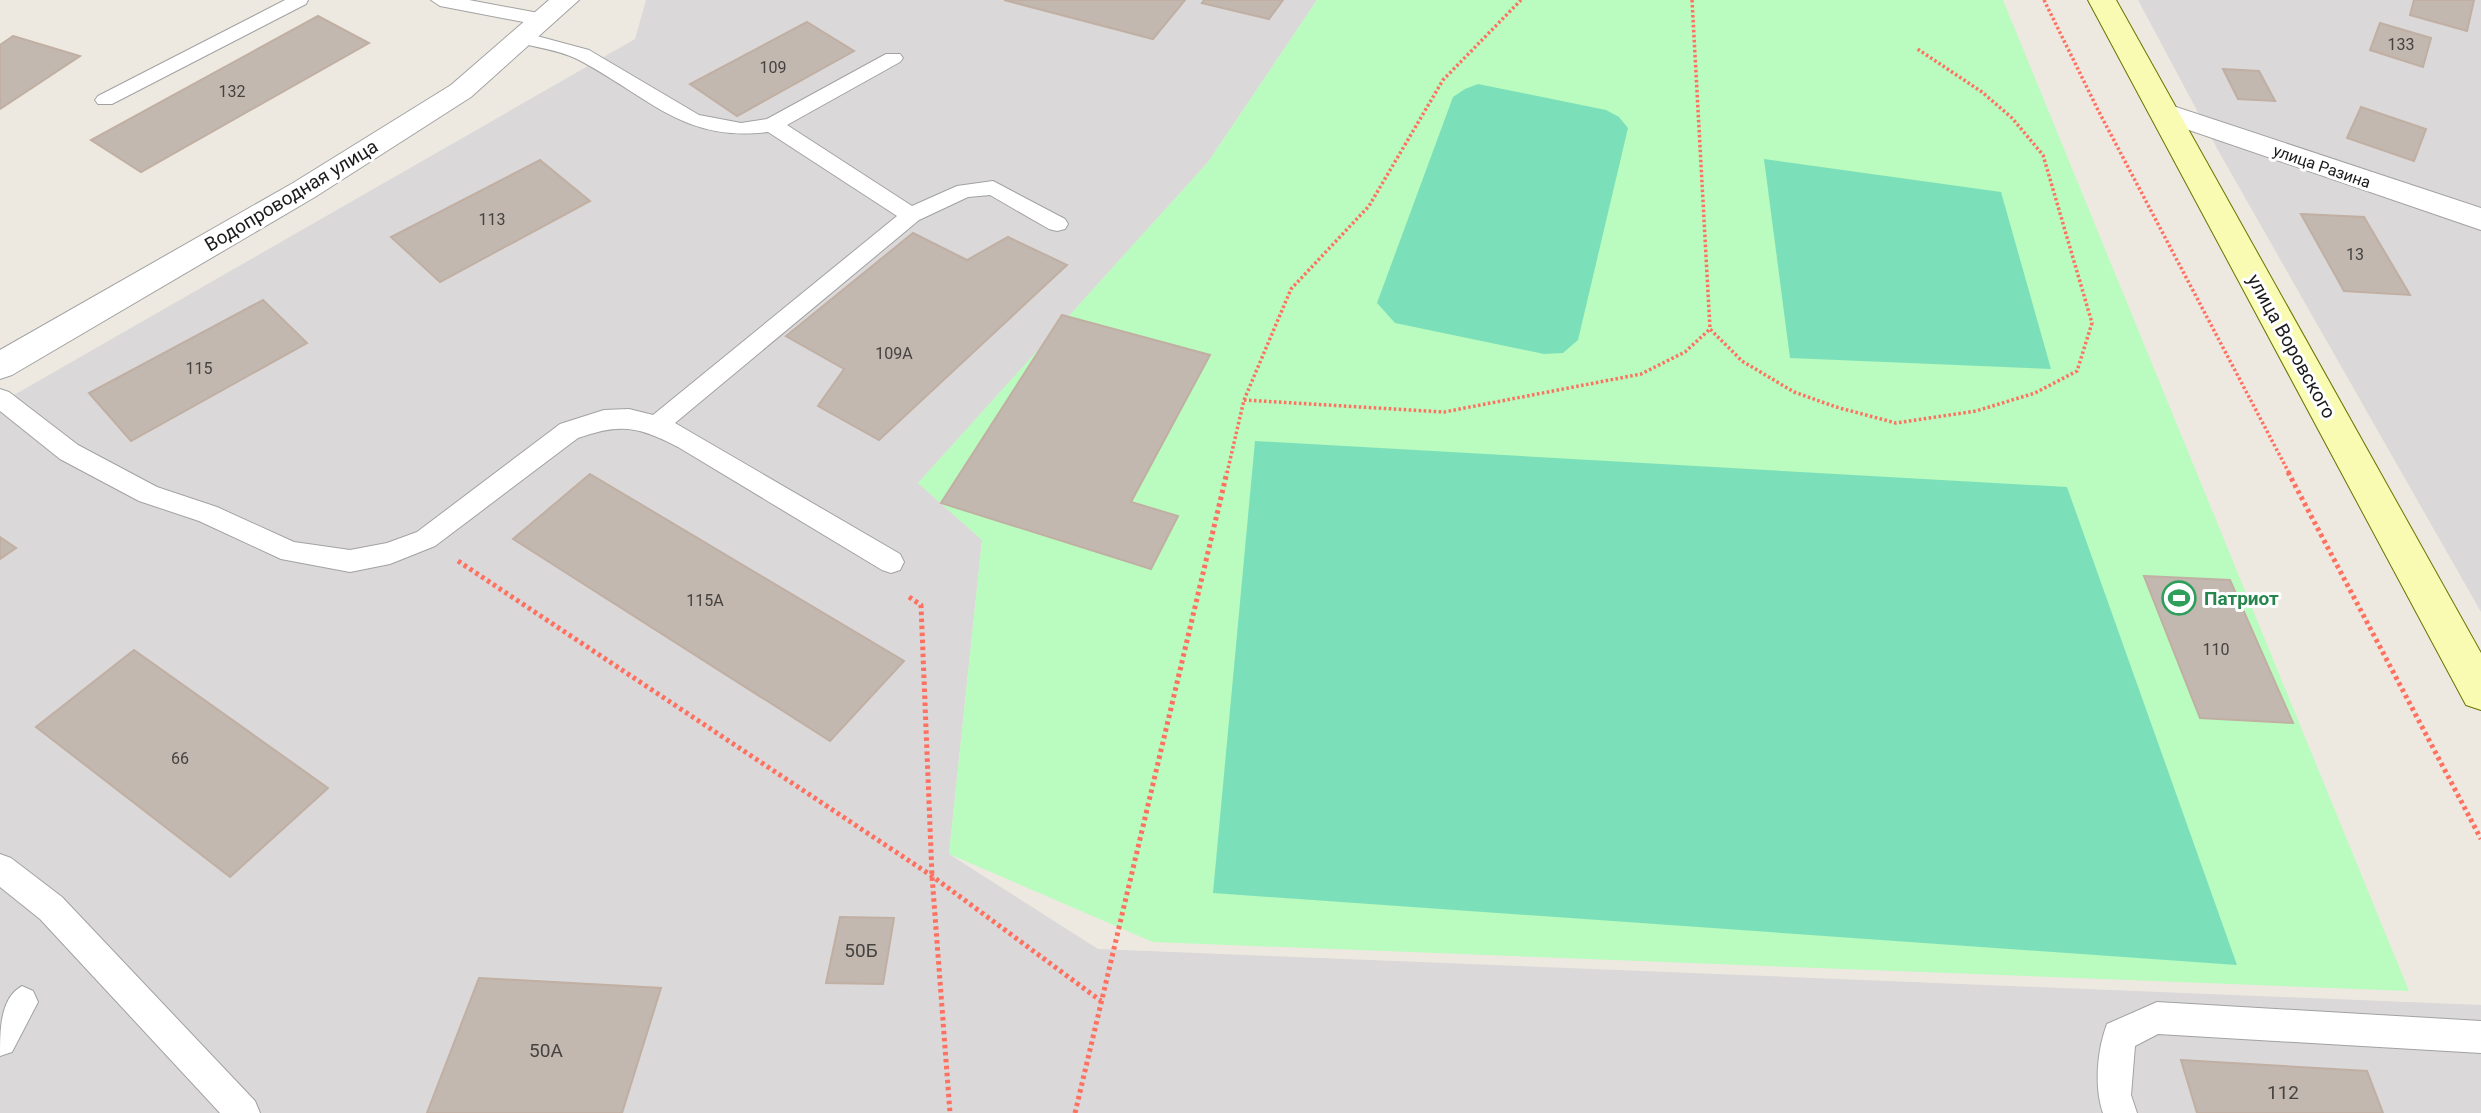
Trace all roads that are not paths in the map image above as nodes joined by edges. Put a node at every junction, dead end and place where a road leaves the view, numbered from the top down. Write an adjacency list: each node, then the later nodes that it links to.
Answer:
1 (299, 0): 6 (lane)
2 (440, 0): 4 (lane)
3 (2102, 0): 7 (main road, улица Воровского)
4 (544, 19): 8 (lane); 12 (street, Водопроводная улица)
5 (893, 58): 8 (lane)
6 (105, 100)
7 (2164, 112): 10 (street, улица Разина); 16 (main road, улица Воровского)
8 (772, 125): 9 (lane)
9 (911, 215): 11 (lane); 14 (lane)
10 (2481, 219)
11 (1057, 224)
12 (0, 366)
13 (0, 398): 14 (lane)
14 (657, 425): 15 (lane)
15 (891, 562)
16 (2481, 692)
17 (0, 868): 21 (lane)
18 (22, 1002): 20 (lane)
19 (2481, 1037): 22 (lane)
20 (0, 1040)
21 (243, 1113)
22 (2120, 1113)

